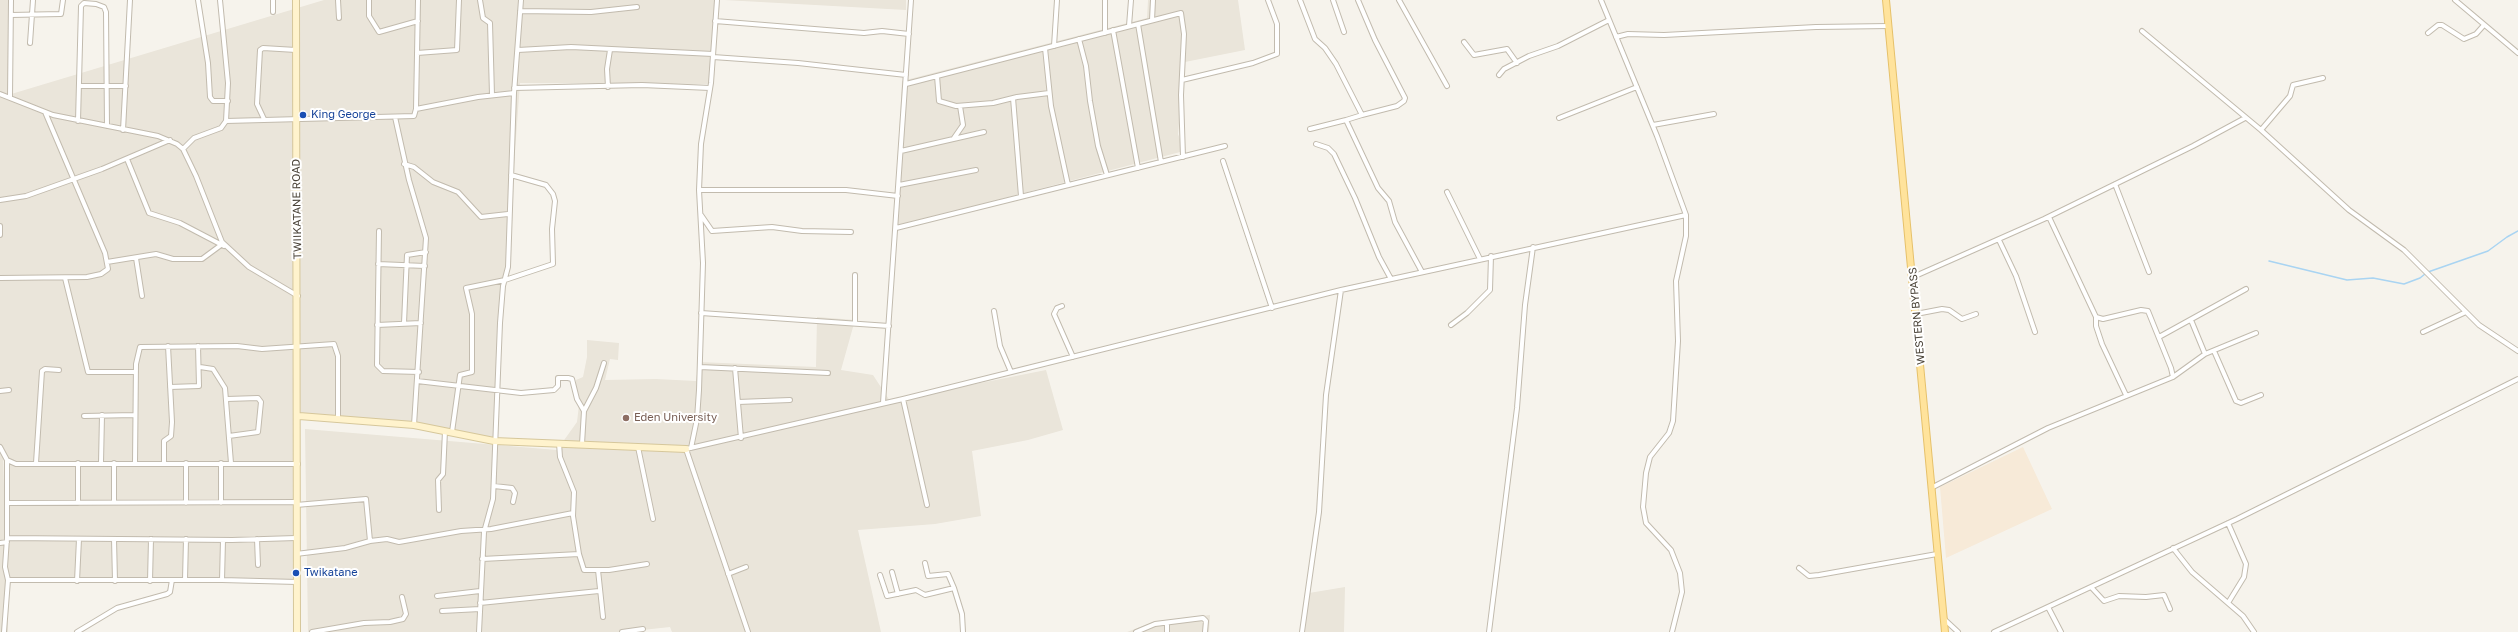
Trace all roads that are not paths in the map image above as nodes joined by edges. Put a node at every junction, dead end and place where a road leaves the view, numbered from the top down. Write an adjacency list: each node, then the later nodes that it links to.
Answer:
1 (11, 0): 32 (street)
2 (32, 0): 33 (street)
3 (63, 0): 33 (street)
4 (130, 0): 70 (street)
5 (198, 0): 81 (street)
6 (220, 0): 81 (street)
7 (273, 0): 31 (street)
8 (296, 0): 55 (street, TWIIKATANE ROAD)
9 (338, 0): 34 (street)
10 (369, 0): 37 (street)
11 (418, 0): 37 (street)
12 (458, 0): 58 (street)
13 (480, 0): 78 (street)
14 (521, 0): 30 (street)
15 (717, 0): 38 (street)
16 (911, 0): 48 (street)
17 (1057, 0): 53 (street)
18 (1105, 0): 46 (street)
19 (1131, 0): 41 (street)
20 (1153, 0): 35 (street)
21 (1268, 0): 66 (street)
22 (1300, 0): 86 (street)
23 (1333, 0): 45 (street)
24 (1358, 0): 86 (street)
25 (1399, 0): 71 (street)
26 (1601, 0): 36 (street)
27 (1886, 0): 42 (main road, WESTERN BYPASS)
28 (2455, 0): 40 (street)
29 (637, 7): 30 (street)
30 (520, 11): 56 (street)
31 (274, 12)
32 (11, 15): 33 (street); 79 (street)
33 (32, 15): 52 (street)
34 (339, 18)
35 (1152, 20): 39 (street); 66 (street)
36 (1609, 20): 49 (street); 61 (street)
37 (418, 21): 58 (street)
38 (715, 21): 48 (street); 60 (street)
39 (1138, 24): 41 (street); 110 (street)
40 (2484, 25): 47 (street); 59 (street)
41 (1129, 26): 43 (street)
42 (1889, 26): 49 (street); 149 (main road, WESTERN BYPASS)
43 (1113, 30): 46 (street); 112 (street)
44 (2142, 31): 89 (street)
45 (1344, 32)
46 (1105, 33): 50 (street)
47 (2428, 33)
48 (909, 34): 62 (street)
49 (1616, 37): 73 (street)
50 (1079, 39): 53 (street); 115 (street)
51 (1464, 42): 61 (street)
52 (30, 43)
53 (1054, 46): 54 (street)
54 (1045, 48): 64 (street); 76 (street)
55 (296, 50): 90 (street); 91 (street, TWIIKATANE ROAD)
56 (518, 50): 57 (street); 75 (street)
57 (610, 50): 60 (street); 72 (street)
58 (417, 53): 83 (street)
59 (2518, 54)
60 (713, 55): 62 (street); 74 (street)
61 (1516, 63): 63 (street)
62 (906, 75): 67 (street)
63 (1499, 75)
64 (937, 76): 67 (street); 82 (street)
65 (2323, 78): 99 (street)
66 (1182, 80): 107 (street)
67 (906, 84): 106 (street)
68 (81, 86): 69 (street); 69 (street); 93 (street)
69 (107, 86): 70 (street); 95 (street)
70 (126, 86): 98 (street)
71 (1447, 86)
72 (608, 87): 74 (street); 75 (street)
73 (1637, 87): 88 (street); 96 (street)
74 (710, 88): 120 (street)
75 (514, 90): 78 (street); 114 (street)
76 (1049, 93): 80 (street); 119 (street)
77 (0, 94): 79 (street)
78 (492, 95): 83 (street)
79 (10, 97): 84 (street)
80 (1013, 98): 82 (street); 123 (street)
81 (228, 101): 94 (street)
82 (960, 106): 101 (street)
83 (416, 109): 87 (street)
84 (45, 112): 93 (street); 116 (street)
85 (1714, 114): 96 (street)
86 (1362, 115): 92 (street)
87 (395, 117): 91 (street); 111 (street)
88 (1559, 118)
89 (2245, 118): 99 (street); 117 (street)
90 (264, 119): 91 (street); 94 (street)
91 (296, 119): 157 (street, TWIIKATANE ROAD)
92 (1346, 120): 97 (street); 146 (street)
93 (78, 121): 95 (street)
94 (226, 121): 105 (street)
95 (107, 126): 98 (street)
96 (1653, 126): 127 (street)
97 (1310, 129)
98 (123, 130): 102 (street)
99 (2261, 130): 161 (street)
100 (984, 132): 101 (street)
101 (954, 138): 106 (street)
102 (171, 140): 105 (street); 108 (street)
103 (1316, 144): 152 (street)
104 (1225, 146): 107 (street)
105 (183, 149): 136 (street)
106 (901, 151): 118 (street)
107 (1183, 157): 110 (street)
108 (127, 159): 116 (street); 135 (street)
109 (1223, 161): 159 (street)
110 (1161, 162): 112 (street)
111 (404, 164): 126 (street); 138 (street)
112 (1138, 168): 115 (street)
113 (976, 170): 118 (street)
114 (511, 175): 126 (street); 153 (street)
115 (1107, 176): 119 (street)
116 (72, 179): 124 (street); 142 (street)
117 (2115, 184): 128 (street); 147 (street)
118 (899, 185): 122 (street)
119 (1068, 185): 123 (street)
120 (699, 190): 122 (street); 125 (street)
121 (1446, 192): 141 (street)
122 (898, 196): 130 (street)
123 (1021, 196): 130 (street)
124 (0, 200)
125 (700, 213): 132 (street); 162 (street)
126 (508, 214): 153 (street)
127 (1686, 215): 137 (street); 313 (street)
128 (2049, 217): 134 (street); 165 (street)
129 (0, 226): 133 (street)
130 (896, 228): 172 (street)
131 (379, 231): 143 (street)
132 (851, 232)
133 (0, 235)
134 (1999, 240): 149 (street); 173 (street)
135 (222, 245): 136 (street); 140 (street)
136 (226, 247): 157 (street)
137 (1533, 247): 139 (street); 312 (street)
138 (426, 252): 144 (street); 145 (street)
139 (1491, 256): 141 (street); 171 (street)
140 (136, 258): 142 (street); 156 (street)
141 (1480, 259): 146 (street)
142 (107, 262): 151 (street)
143 (378, 264): 144 (street); 170 (street)
144 (406, 266): 145 (street); 169 (street)
145 (425, 266): 167 (street)
146 (1422, 272): 152 (street)
147 (2149, 272)
148 (855, 275): 168 (street)
149 (1913, 277): 163 (main road, WESTERN BYPASS)
150 (0, 278): 151 (street)
151 (65, 278): 189 (street)
152 (1391, 279): 155 (street)
153 (505, 280): 196 (street); 200 (street)
154 (2246, 289): 166 (street)
155 (1341, 290): 159 (street); 311 (street)
156 (142, 296)
157 (298, 296): 179 (street, TWIIKATANE ROAD)
158 (1062, 306): 183 (street)
159 (1272, 308): 183 (street)
160 (994, 311): 191 (street)
161 (2466, 312): 174 (street); 181 (street)
162 (701, 313): 168 (street); 186 (street)
163 (1916, 314): 164 (street); 236 (main road, WESTERN BYPASS)
164 (1976, 314)
165 (2096, 317): 176 (street); 201 (street)
166 (2191, 320): 176 (street); 182 (street)
167 (421, 322): 169 (street); 190 (street)
168 (855, 322): 172 (street)
169 (404, 324): 170 (street)
170 (377, 325): 190 (street)
171 (1451, 325)
172 (889, 326): 207 (street)
173 (2035, 332)
174 (2423, 332)
175 (2256, 333): 180 (street)
176 (2159, 337): 193 (street)
177 (168, 346): 178 (street); 189 (street); 197 (street)
178 (198, 346): 179 (street); 185 (street)
179 (297, 347): 212 (street, TWIIKATANE ROAD); 213 (street)
180 (2214, 351): 182 (street); 202 (street)
181 (2518, 351)
182 (2205, 354): 193 (street)
183 (1073, 357): 191 (street)
184 (604, 363): 208 (street)
185 (200, 367): 197 (street); 203 (street)
186 (700, 367): 187 (street); 223 (street)
187 (735, 368): 192 (street); 206 (street)
188 (59, 370): 225 (street)
189 (136, 372): 210 (street)
190 (419, 372): 195 (street)
191 (1011, 372): 204 (street)
192 (828, 373)
193 (2173, 377): 201 (street)
194 (2518, 378): 248 (street)
195 (417, 381): 196 (street); 214 (street)
196 (458, 385): 200 (street); 215 (street)
197 (170, 386): 230 (street)
198 (9, 390): 199 (street)
199 (0, 391)
200 (496, 391): 208 (street); 218 (street)
201 (2126, 395): 236 (street)
202 (2261, 395)
203 (227, 399): 216 (street); 216 (street)
204 (903, 399): 207 (street); 244 (street)
205 (790, 400): 206 (street)
206 (738, 402): 217 (street)
207 (883, 403): 217 (street)
208 (584, 411): 220 (street)
209 (102, 415): 210 (street); 211 (street); 227 (street)
210 (135, 415): 229 (street)
211 (84, 416)
212 (298, 417): 213 (street); 234 (street, TWIIKATANE ROAD)
213 (338, 419): 214 (street)
214 (414, 425): 215 (street)
215 (448, 432): 218 (street); 245 (street)
216 (229, 436): 233 (street)
217 (741, 438): 223 (street)
218 (494, 441): 219 (street); 235 (street)
219 (559, 443): 220 (street); 246 (street)
220 (582, 444): 222 (street)
221 (0, 447): 224 (street)
222 (638, 447): 223 (street); 247 (street)
223 (688, 449): 273 (street)
224 (7, 460): 225 (street); 239 (street)
225 (36, 463): 226 (street)
226 (78, 463): 227 (street); 240 (street)
227 (101, 463): 228 (street)
228 (114, 463): 229 (street); 237 (street)
229 (135, 463): 230 (street)
230 (164, 463): 231 (street)
231 (186, 463): 232 (street); 241 (street)
232 (222, 463): 233 (street); 242 (street)
233 (230, 463): 234 (street)
234 (298, 464): 243 (street, TWIIKATANE ROAD)
235 (494, 486): 238 (street); 249 (street)
236 (1931, 488): 263 (main road, WESTERN BYPASS)
237 (114, 502): 240 (street); 241 (street)
238 (514, 502)
239 (7, 503): 240 (street); 255 (street)
240 (78, 503)
241 (186, 503): 242 (street)
242 (221, 503): 243 (street)
243 (296, 504): 250 (street, TWIIKATANE ROAD); 258 (street)
244 (927, 504)
245 (439, 510)
246 (573, 513): 249 (street); 262 (street)
247 (653, 519)
248 (2228, 523): 260 (street); 291 (street)
249 (484, 529): 258 (street); 264 (street)
250 (296, 538): 257 (street); 261 (street, TWIIKATANE ROAD)
251 (79, 539): 252 (street); 255 (street); 279 (street)
252 (114, 539): 253 (street); 280 (street)
253 (151, 539): 254 (street); 281 (street)
254 (186, 539): 256 (street); 277 (street)
255 (7, 540): 259 (street); 269 (street)
256 (223, 540): 257 (street); 278 (street)
257 (257, 540): 267 (street)
258 (370, 541): 261 (street)
259 (0, 543)
260 (2173, 548): 283 (street); 291 (street)
261 (296, 554): 282 (street, TWIIKATANE ROAD)
262 (579, 554): 264 (street); 271 (street)
263 (1937, 554): 270 (street); 297 (main road, WESTERN BYPASS)
264 (482, 559): 285 (street)
265 (924, 563): 284 (street)
266 (648, 564): 271 (street)
267 (258, 565)
268 (746, 566): 273 (street)
269 (2, 567): 275 (street)
270 (1799, 568)
271 (598, 570): 286 (street)
272 (892, 572): 287 (street)
273 (728, 574): 306 (street)
274 (880, 575): 287 (street)
275 (8, 580): 279 (street); 300 (street)
276 (172, 580): 277 (street); 281 (street); 301 (street)
277 (186, 580): 278 (street)
278 (222, 580): 282 (street)
279 (77, 581): 280 (street)
280 (115, 581): 281 (street)
281 (150, 581)
282 (297, 582): 302 (street, TWIIKATANE ROAD)
283 (2091, 587): 292 (street); 294 (street)
284 (954, 588): 287 (street); 307 (street)
285 (480, 590): 288 (street); 290 (street)
286 (599, 590): 290 (street); 296 (street)
287 (898, 594)
288 (437, 596)
289 (402, 597): 303 (street)
290 (480, 603): 293 (street)
291 (2228, 603): 318 (street)
292 (2048, 607): 316 (street); 317 (street)
293 (480, 609): 295 (street); 304 (street)
294 (2170, 609)
295 (442, 611)
296 (603, 617)
297 (1944, 619): 314 (main road, WESTERN BYPASS); 315 (street)
298 (1167, 623): 308 (street); 309 (street); 310 (street)
299 (643, 629): 305 (street)
300 (4, 632)
301 (77, 632)
302 (297, 632)
303 (312, 632)
304 (479, 632)
305 (622, 632)
306 (748, 632)
307 (963, 632)
308 (1136, 632)
309 (1167, 632)
310 (1205, 632)
311 (1302, 632)
312 (1489, 632)
313 (1672, 632)
314 (1945, 632)
315 (1958, 632)
316 (1994, 632)
317 (2061, 632)
318 (2254, 632)

